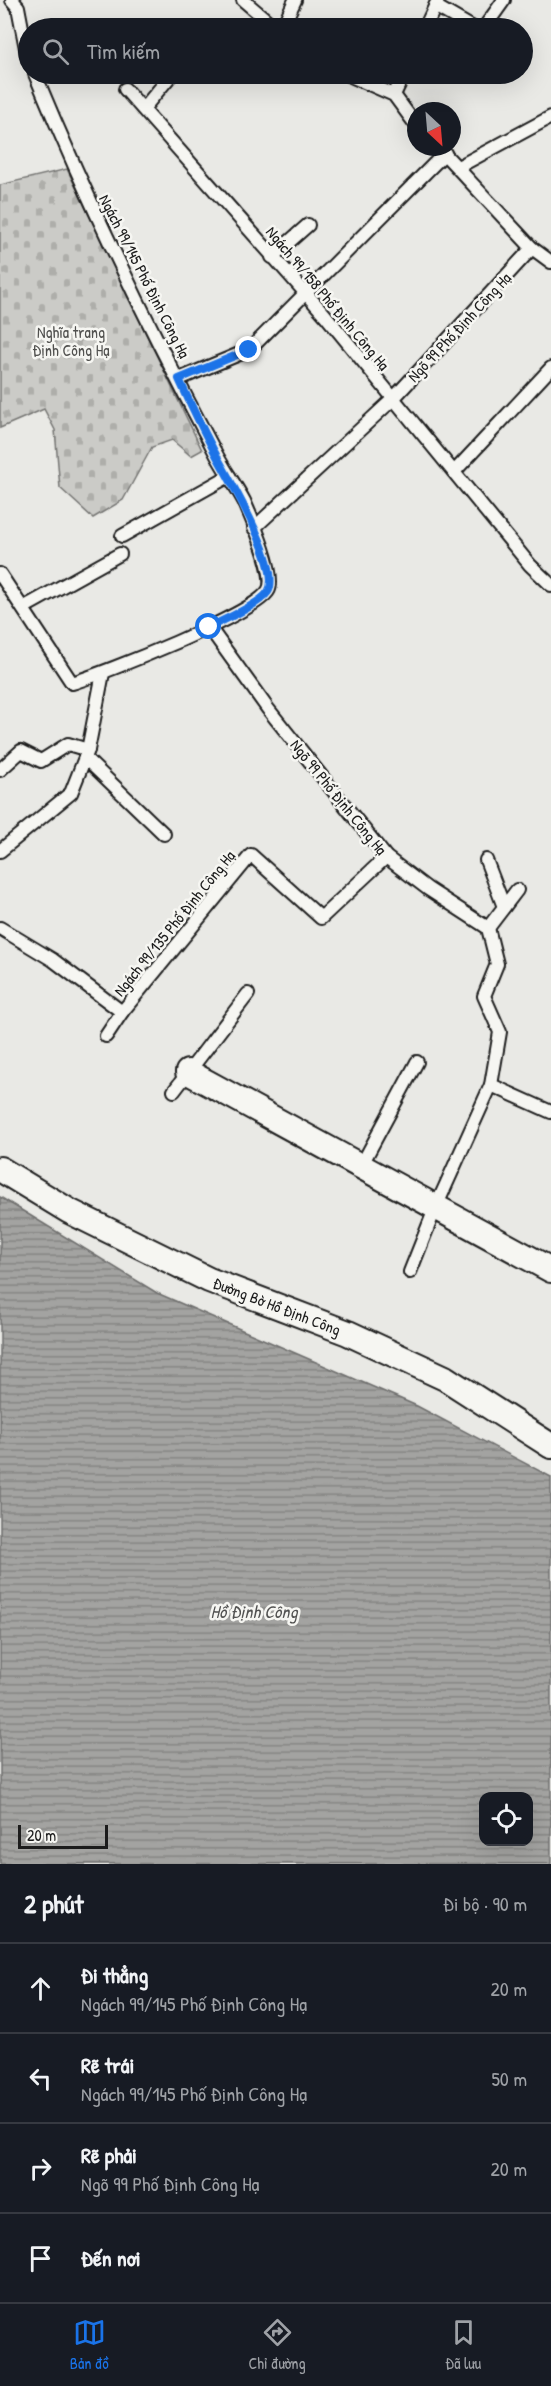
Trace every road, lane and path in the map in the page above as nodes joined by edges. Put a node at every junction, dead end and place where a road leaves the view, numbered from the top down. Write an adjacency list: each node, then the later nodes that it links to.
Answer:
1 (12, 0): 6 (lane)
2 (243, 0): 7 (lane)
3 (295, 0): 8 (lane)
4 (504, 0): 11 (lane)
5 (436, 3): 9 (lane); 10 (lane)
6 (20, 18)
7 (264, 18)
8 (287, 18)
9 (429, 18)
10 (458, 18)
11 (491, 18)
12 (39, 84): 30 (lane, Ngách 99/145 Phố Định Công Hạ)
13 (164, 84): 18 (lane)
14 (368, 84): 17 (lane)
15 (399, 84): 17 (lane)
16 (125, 89): 18 (lane, Ngách 99/158 Phố Định Công Hạ)
17 (394, 95): 19 (lane)
18 (143, 109): 26 (lane, Ngách 99/158 Phố Định Công Hạ)
19 (407, 113)
20 (551, 117): 23 (lane)
21 (436, 156): 28 (lane)
22 (448, 156): 23 (lane)
23 (458, 166): 25 (lane)
24 (308, 225): 26 (lane)
25 (532, 248): 27 (lane); 31 (lane, Ngõ 99 Phố Định Công Hạ)
26 (272, 257): 28 (lane, Ngách 99/158 Phố Định Công Hạ)
27 (551, 262)
28 (305, 294): 30 (lane); 31 (lane, Ngách 99/158 Phố Định Công Hạ)
29 (551, 368): 32 (lane)
30 (179, 379): 33 (lane, Ngách 99/145 Phố Định Công Hạ)
31 (392, 400): 32 (lane, Ngách 99/158 Phố Định Công Hạ); 34 (lane, Ngõ 99 Phố Định Công Hạ)
32 (454, 472): 38 (lane, Ngách 99/158 Phố Định Công Hạ)
33 (229, 476): 34 (lane, Ngách 99/145 Phố Định Công Hạ); 35 (lane)
34 (254, 528): 40 (lane, Ngách 99/145 Phố Định Công Hạ)
35 (122, 537)
36 (120, 554): 39 (lane)
37 (0, 574): 39 (lane)
38 (551, 585)
39 (23, 608): 41 (lane)
40 (209, 627): 41 (lane); 46 (lane, Ngõ 99 Phố Định Công Hạ)
41 (103, 673): 42 (lane)
42 (86, 754): 43 (lane); 44 (lane); 45 (lane)
43 (0, 770)
44 (164, 834)
45 (0, 851)
46 (386, 857): 51 (lane, Ngõ 99 Phố Định Công Hạ); 53 (lane, Ngách 99/135 Phố Định Công Hạ)
47 (486, 860): 49 (lane)
48 (517, 890): 49 (lane)
49 (504, 907): 51 (lane)
50 (0, 928): 53 (lane, Ngách 99/135 Phố Định Công Hạ)
51 (488, 928): 57 (lane)
52 (248, 994): 56 (lane)
53 (122, 1012): 54 (lane)
54 (106, 1036)
55 (417, 1062): 59 (lane)
56 (181, 1081): 59 (street)
57 (491, 1084): 58 (lane); 61 (lane)
58 (551, 1112)
59 (361, 1166): 61 (street)
60 (0, 1168): 64 (street, Đường Bờ Hồ Định Công)
61 (435, 1209): 62 (street); 63 (lane)
62 (551, 1270)
63 (410, 1272)
64 (551, 1446)

